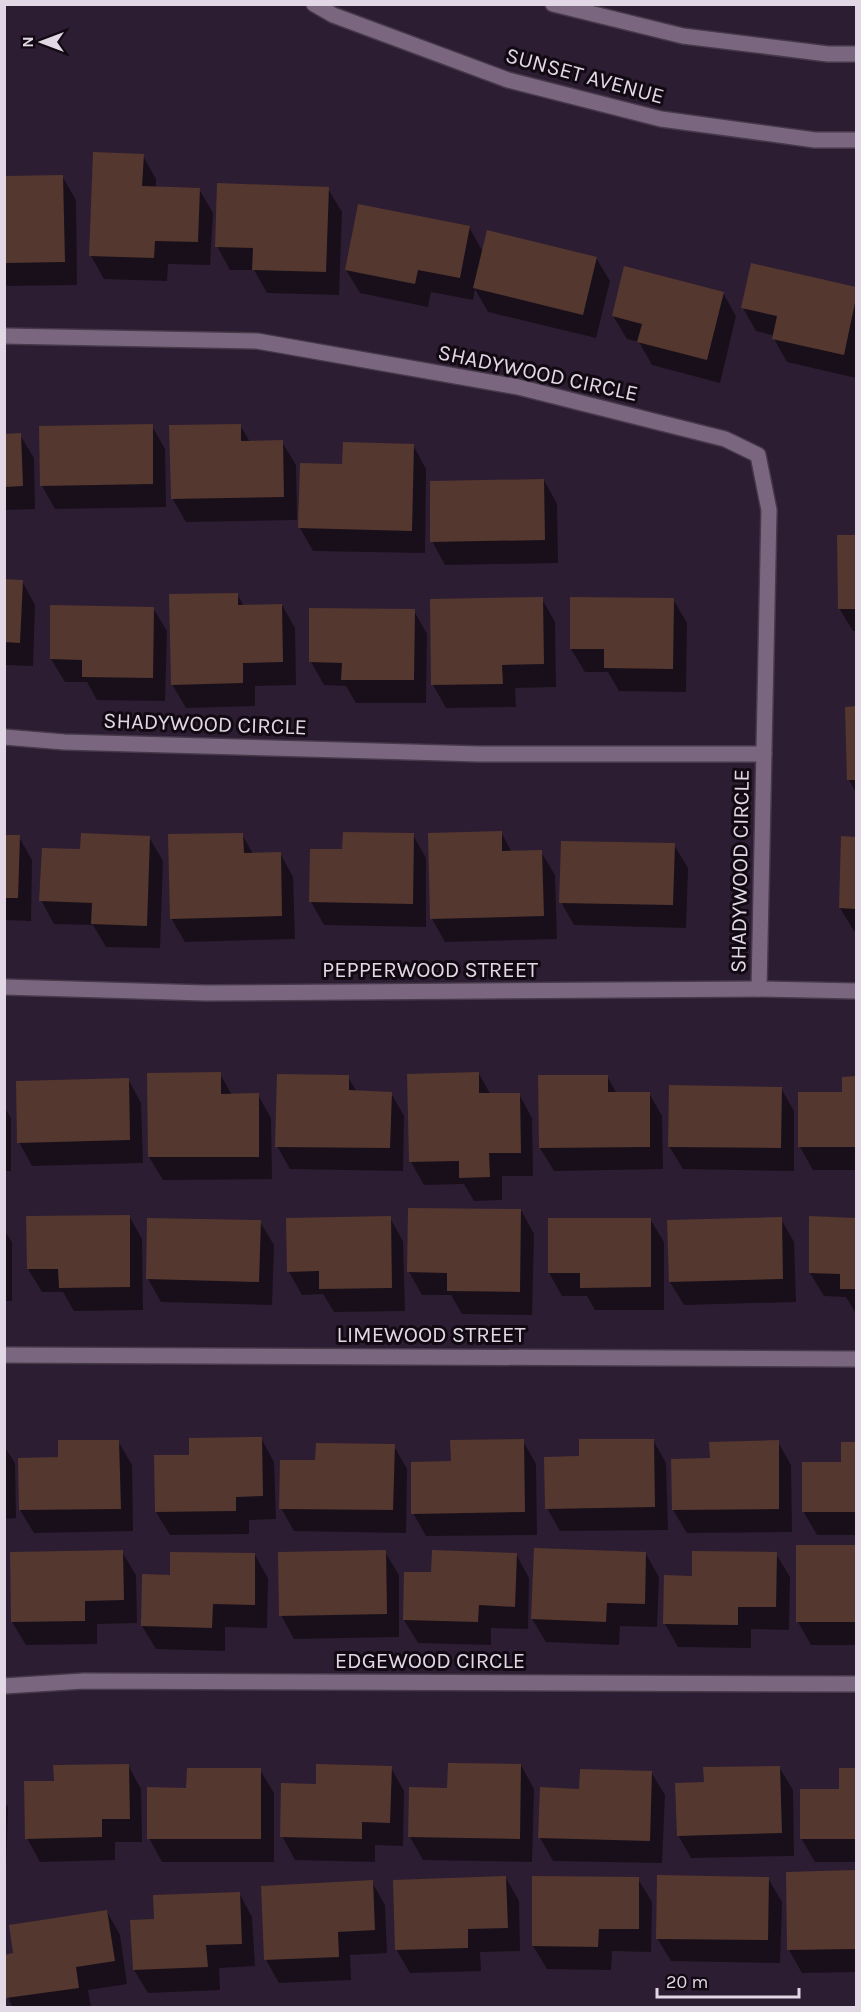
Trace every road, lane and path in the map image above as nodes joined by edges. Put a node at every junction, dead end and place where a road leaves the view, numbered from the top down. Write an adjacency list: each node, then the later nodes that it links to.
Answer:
1 (314, 4): 4 (street, SUNSET AVENUE)
2 (553, 4): 3 (street)
3 (856, 54)
4 (856, 141)
5 (4, 336): 7 (street, SHADYWOOD CIRCLE)
6 (4, 737): 7 (street, SHADYWOOD CIRCLE)
7 (764, 754): 9 (street, SHADYWOOD CIRCLE)
8 (4, 987): 9 (street, PEPPERWOOD STREET)
9 (759, 989): 10 (street, PEPPERWOOD STREET)
10 (856, 991)
11 (4, 1355): 12 (street, LIMEWOOD STREET)
12 (856, 1359)
13 (856, 1684): 14 (street, EDGEWOOD CIRCLE)
14 (4, 1686)

